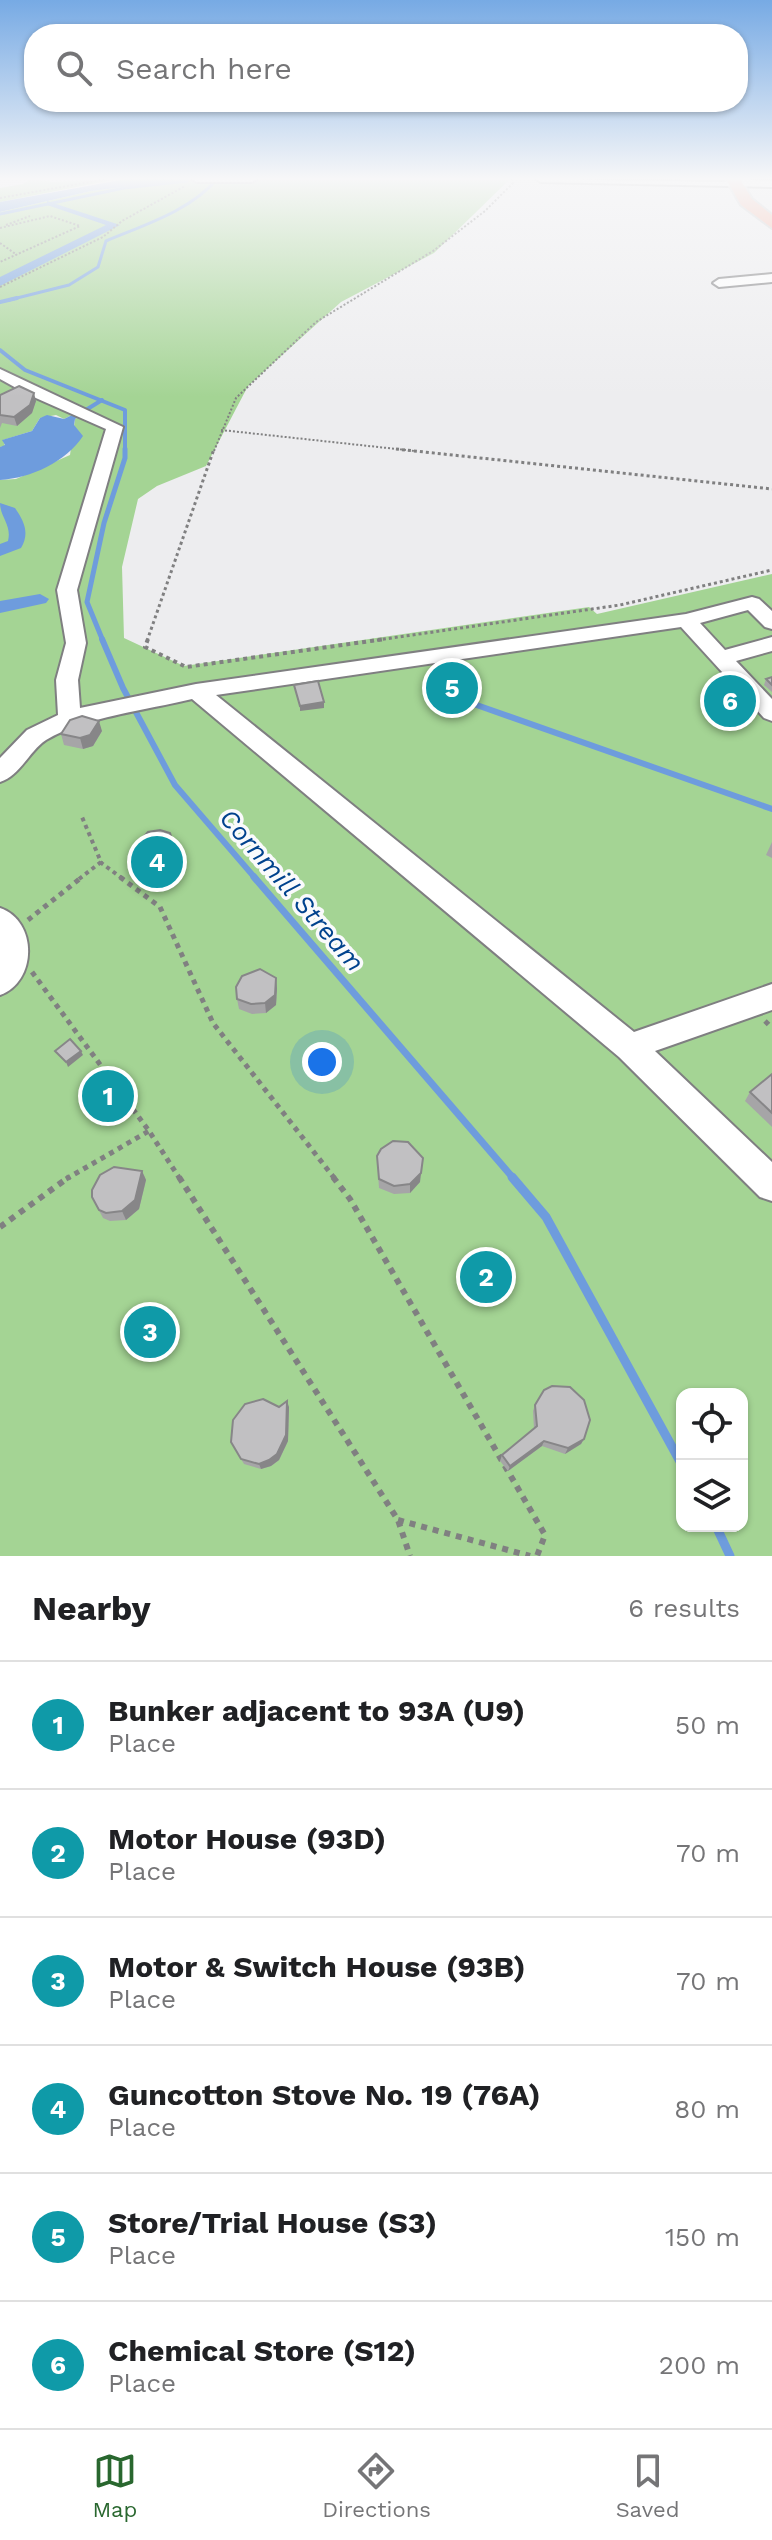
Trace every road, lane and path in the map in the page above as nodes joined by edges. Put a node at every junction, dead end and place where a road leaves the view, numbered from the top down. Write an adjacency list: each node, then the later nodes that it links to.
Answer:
1 (12, 252): 5 (path)
2 (24, 252): 5 (path)
3 (73, 252): 9 (path)
4 (432, 252): 11 (path)
5 (17, 255): 6 (path)
6 (0, 262)
7 (772, 278): 8 (street)
8 (719, 283)
9 (0, 287)
10 (0, 373): 20 (street)
11 (221, 430): 12 (path); 13 (path)
12 (772, 489)
13 (772, 570)
14 (686, 620): 15 (street); 17 (street); 18 (street)
15 (772, 623)
16 (772, 644): 17 (street)
17 (720, 658): 19 (street)
18 (196, 691): 20 (street); 27 (street)
19 (772, 713)
20 (70, 719): 21 (street)
21 (0, 773)
22 (82, 817): 23 (path)
23 (100, 862): 24 (path); 34 (path)
24 (6, 926): 25 (street)
25 (7, 974): 28 (path)
26 (772, 997): 27 (street)
27 (630, 1047): 29 (street)
28 (149, 1131): 30 (path); 31 (path)
29 (772, 1185)
30 (0, 1227)
31 (398, 1520): 32 (path); 33 (path)
32 (410, 1556)
33 (530, 1556)
34 (537, 1556)

